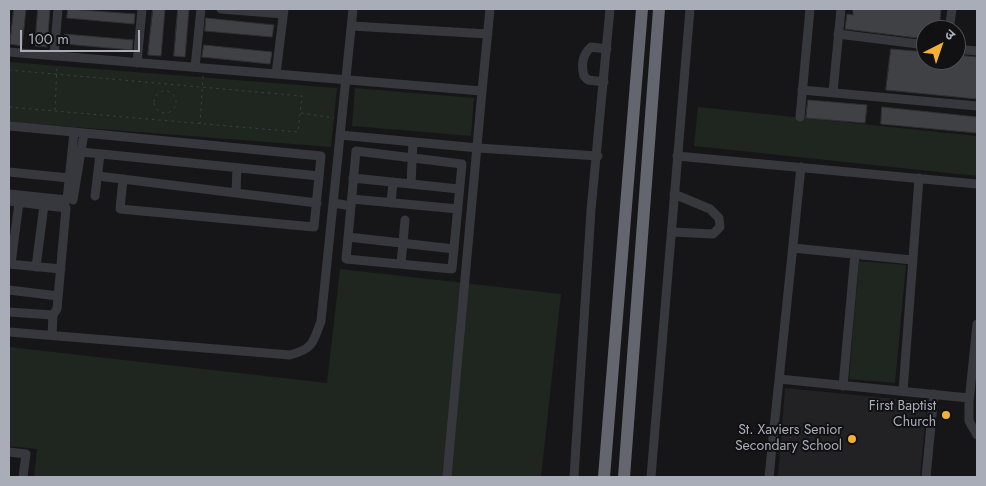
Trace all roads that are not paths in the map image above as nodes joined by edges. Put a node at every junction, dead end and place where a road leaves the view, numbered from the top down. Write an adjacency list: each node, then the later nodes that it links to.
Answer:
1 (58, 9): 20 (street)
2 (142, 9): 21 (street)
3 (201, 9): 22 (street)
4 (221, 9): 13 (street)
5 (353, 9): 14 (street)
6 (490, 9): 15 (street)
7 (610, 9): 18 (street)
8 (642, 9): 97 (highway)
9 (659, 9): 98 (highway)
10 (690, 9): 40 (street)
11 (810, 9): 26 (street)
12 (841, 9): 16 (street)
13 (283, 11): 23 (street)
14 (352, 26): 15 (street); 24 (street)
15 (488, 34): 27 (street)
16 (838, 34): 17 (street); 28 (street)
17 (916, 44)
18 (607, 49): 25 (street); 25 (street)
19 (9, 52): 20 (street)
20 (56, 56): 21 (street)
21 (137, 63): 22 (street)
22 (200, 68): 23 (street)
23 (276, 74): 24 (street)
24 (346, 80): 27 (street); 34 (street)
25 (604, 82): 39 (street)
26 (802, 90): 28 (street); 30 (street)
27 (482, 91): 36 (street)
28 (833, 92): 29 (street)
29 (977, 106)
30 (800, 117)
31 (9, 126): 32 (street)
32 (74, 132): 33 (street); 37 (street)
33 (84, 133): 37 (street); 46 (street)
34 (340, 135): 35 (street); 60 (street)
35 (413, 142): 36 (street); 41 (street)
36 (478, 148): 39 (street); 95 (street)
37 (76, 152): 38 (street); 47 (street); 61 (street)
38 (100, 154): 43 (street); 45 (street)
39 (598, 156): 96 (street)
40 (677, 156): 42 (street); 57 (street)
41 (412, 158): 48 (street); 52 (street); 54 (street)
42 (801, 167): 49 (street); 72 (street)
43 (237, 168): 46 (street); 55 (street)
44 (9, 172): 47 (street)
45 (98, 176): 50 (street); 58 (street)
46 (319, 176): 59 (street)
47 (69, 178): 56 (street)
48 (354, 178): 51 (street); 64 (street)
49 (919, 178): 53 (street); 75 (street)
50 (123, 179): 55 (street); 59 (street)
51 (393, 182): 52 (street); 65 (street)
52 (411, 184): 54 (street)
53 (977, 184)
54 (459, 189): 67 (street)
55 (236, 192): 59 (street)
56 (9, 194)
57 (674, 194): 69 (street); 69 (street)
58 (95, 196)
59 (317, 198): 60 (street)
60 (334, 199): 64 (street); 86 (street)
61 (73, 200)
62 (9, 201): 63 (street)
63 (19, 202): 66 (street); 76 (street)
64 (351, 202): 65 (street); 70 (street)
65 (392, 203): 67 (street)
66 (44, 205): 78 (street); 79 (street)
67 (458, 209): 73 (street)
68 (405, 220): 71 (street)
69 (672, 232): 99 (street)
70 (348, 237): 71 (street); 77 (street)
71 (402, 244): 73 (street); 77 (street)
72 (793, 248): 74 (street); 87 (street)
73 (454, 249): 77 (street)
74 (855, 254): 75 (street); 88 (street)
75 (912, 260): 89 (street)
76 (10, 264): 78 (street)
77 (401, 264)
78 (36, 267): 79 (street)
79 (60, 269): 81 (street)
80 (9, 290): 81 (street)
81 (58, 296): 83 (street)
82 (9, 312): 83 (street)
83 (53, 316): 86 (street)
84 (977, 324): 91 (street)
85 (9, 332): 86 (street)
86 (52, 335)
87 (779, 380): 88 (street); 100 (street)
88 (843, 386): 89 (street)
89 (903, 391): 90 (street)
90 (934, 394): 91 (street); 101 (street)
91 (969, 398): 92 (street)
92 (977, 435)
93 (9, 452): 94 (street)
94 (23, 477)
95 (447, 477)
96 (574, 477)
97 (604, 477)
98 (624, 477)
99 (651, 477)
100 (769, 477)
101 (926, 477)

